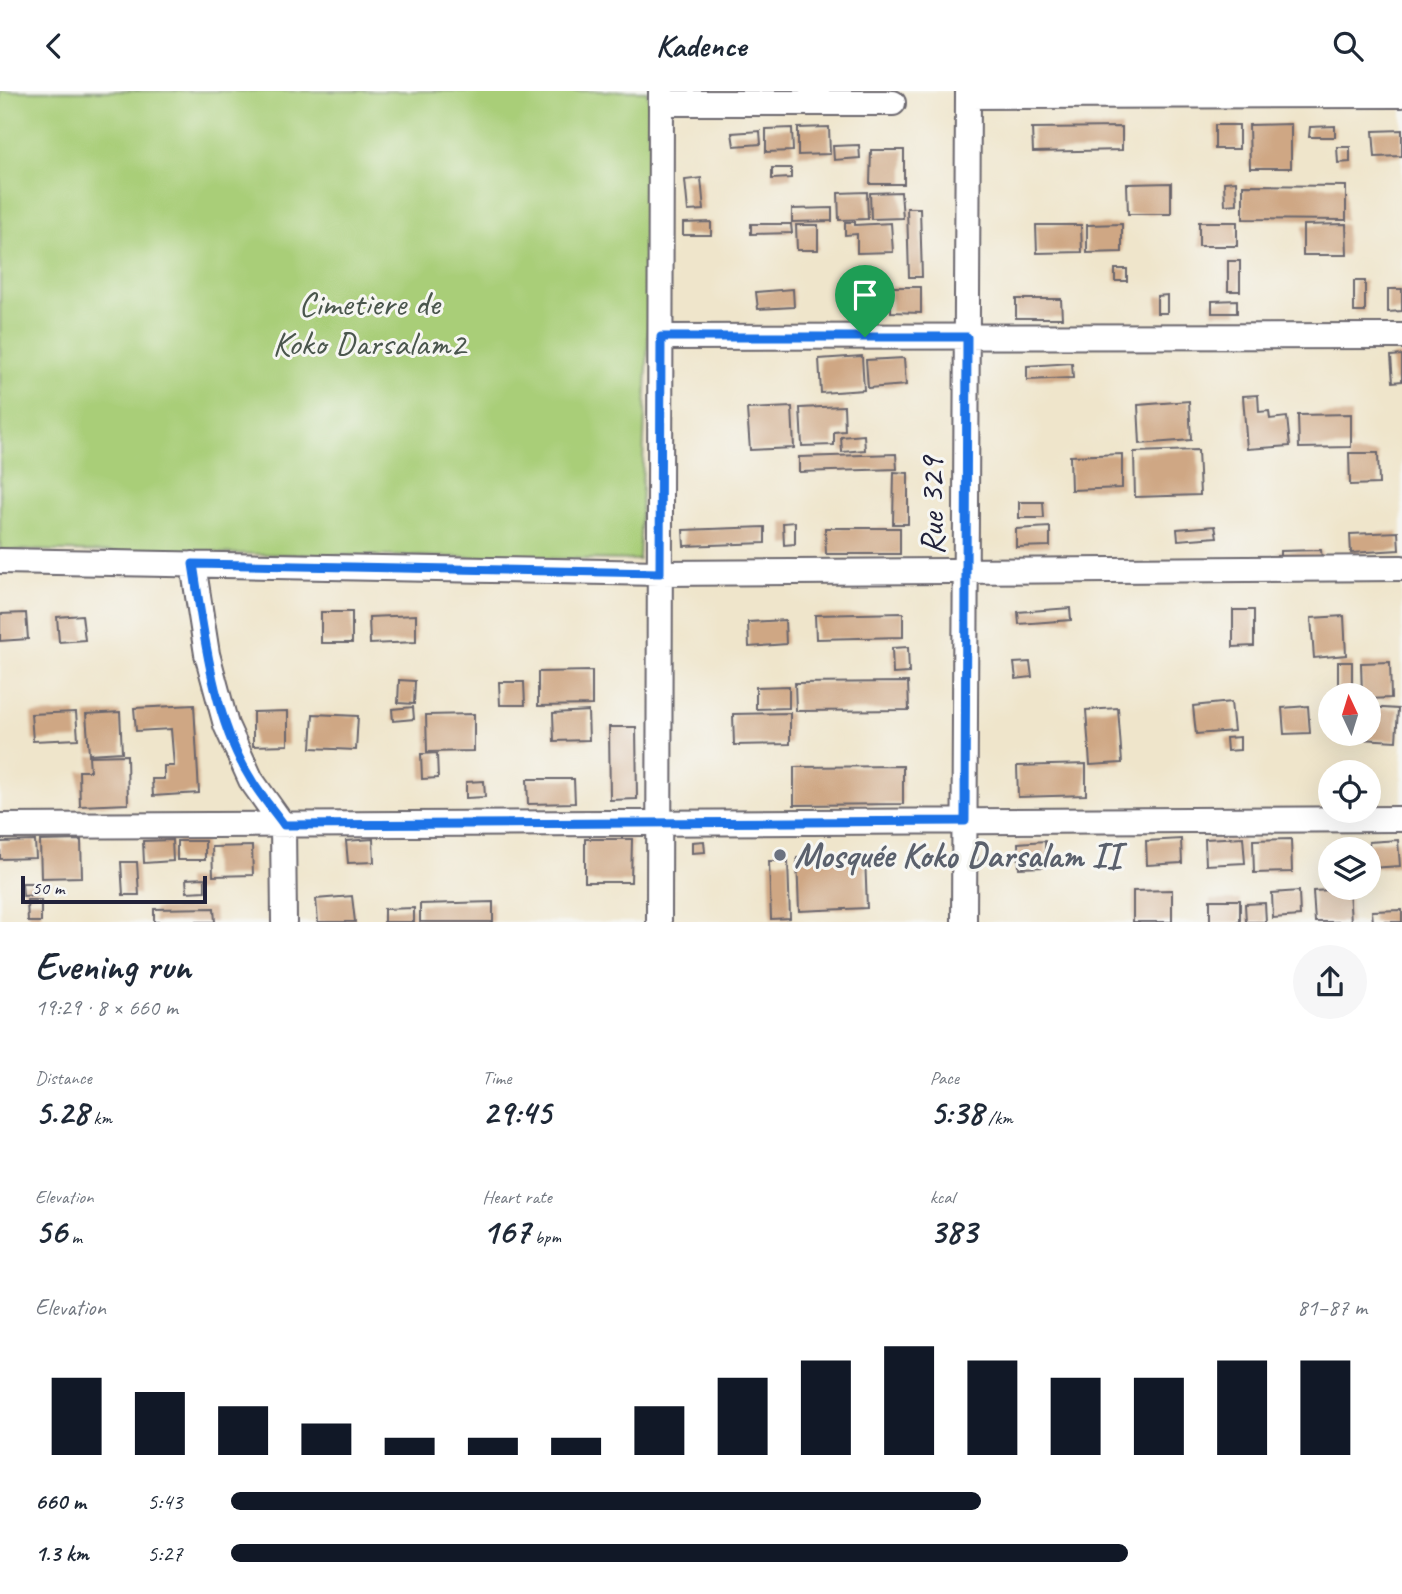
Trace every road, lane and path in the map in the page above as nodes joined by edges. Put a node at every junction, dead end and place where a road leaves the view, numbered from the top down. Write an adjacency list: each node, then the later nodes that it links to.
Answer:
1 (968, 93): 2 (street); 6 (street, Rue 329)
2 (1402, 95)
3 (661, 97): 4 (street); 5 (street)
4 (893, 103)
5 (661, 337): 6 (street); 12 (street)
6 (967, 337): 7 (street); 11 (street, Rue 329)
7 (1402, 337)
8 (0, 561): 9 (street)
9 (193, 564): 12 (street); 16 (street)
10 (1402, 568): 11 (street)
11 (965, 572): 12 (street); 14 (street, Rue 329)
12 (660, 573): 15 (street)
13 (1402, 819): 14 (street)
14 (965, 821): 15 (street); 20 (street, Rue 329)
15 (660, 823): 16 (street); 19 (street)
16 (284, 825): 17 (street); 18 (street)
17 (0, 826)
18 (284, 922)
19 (659, 922)
20 (964, 922)

